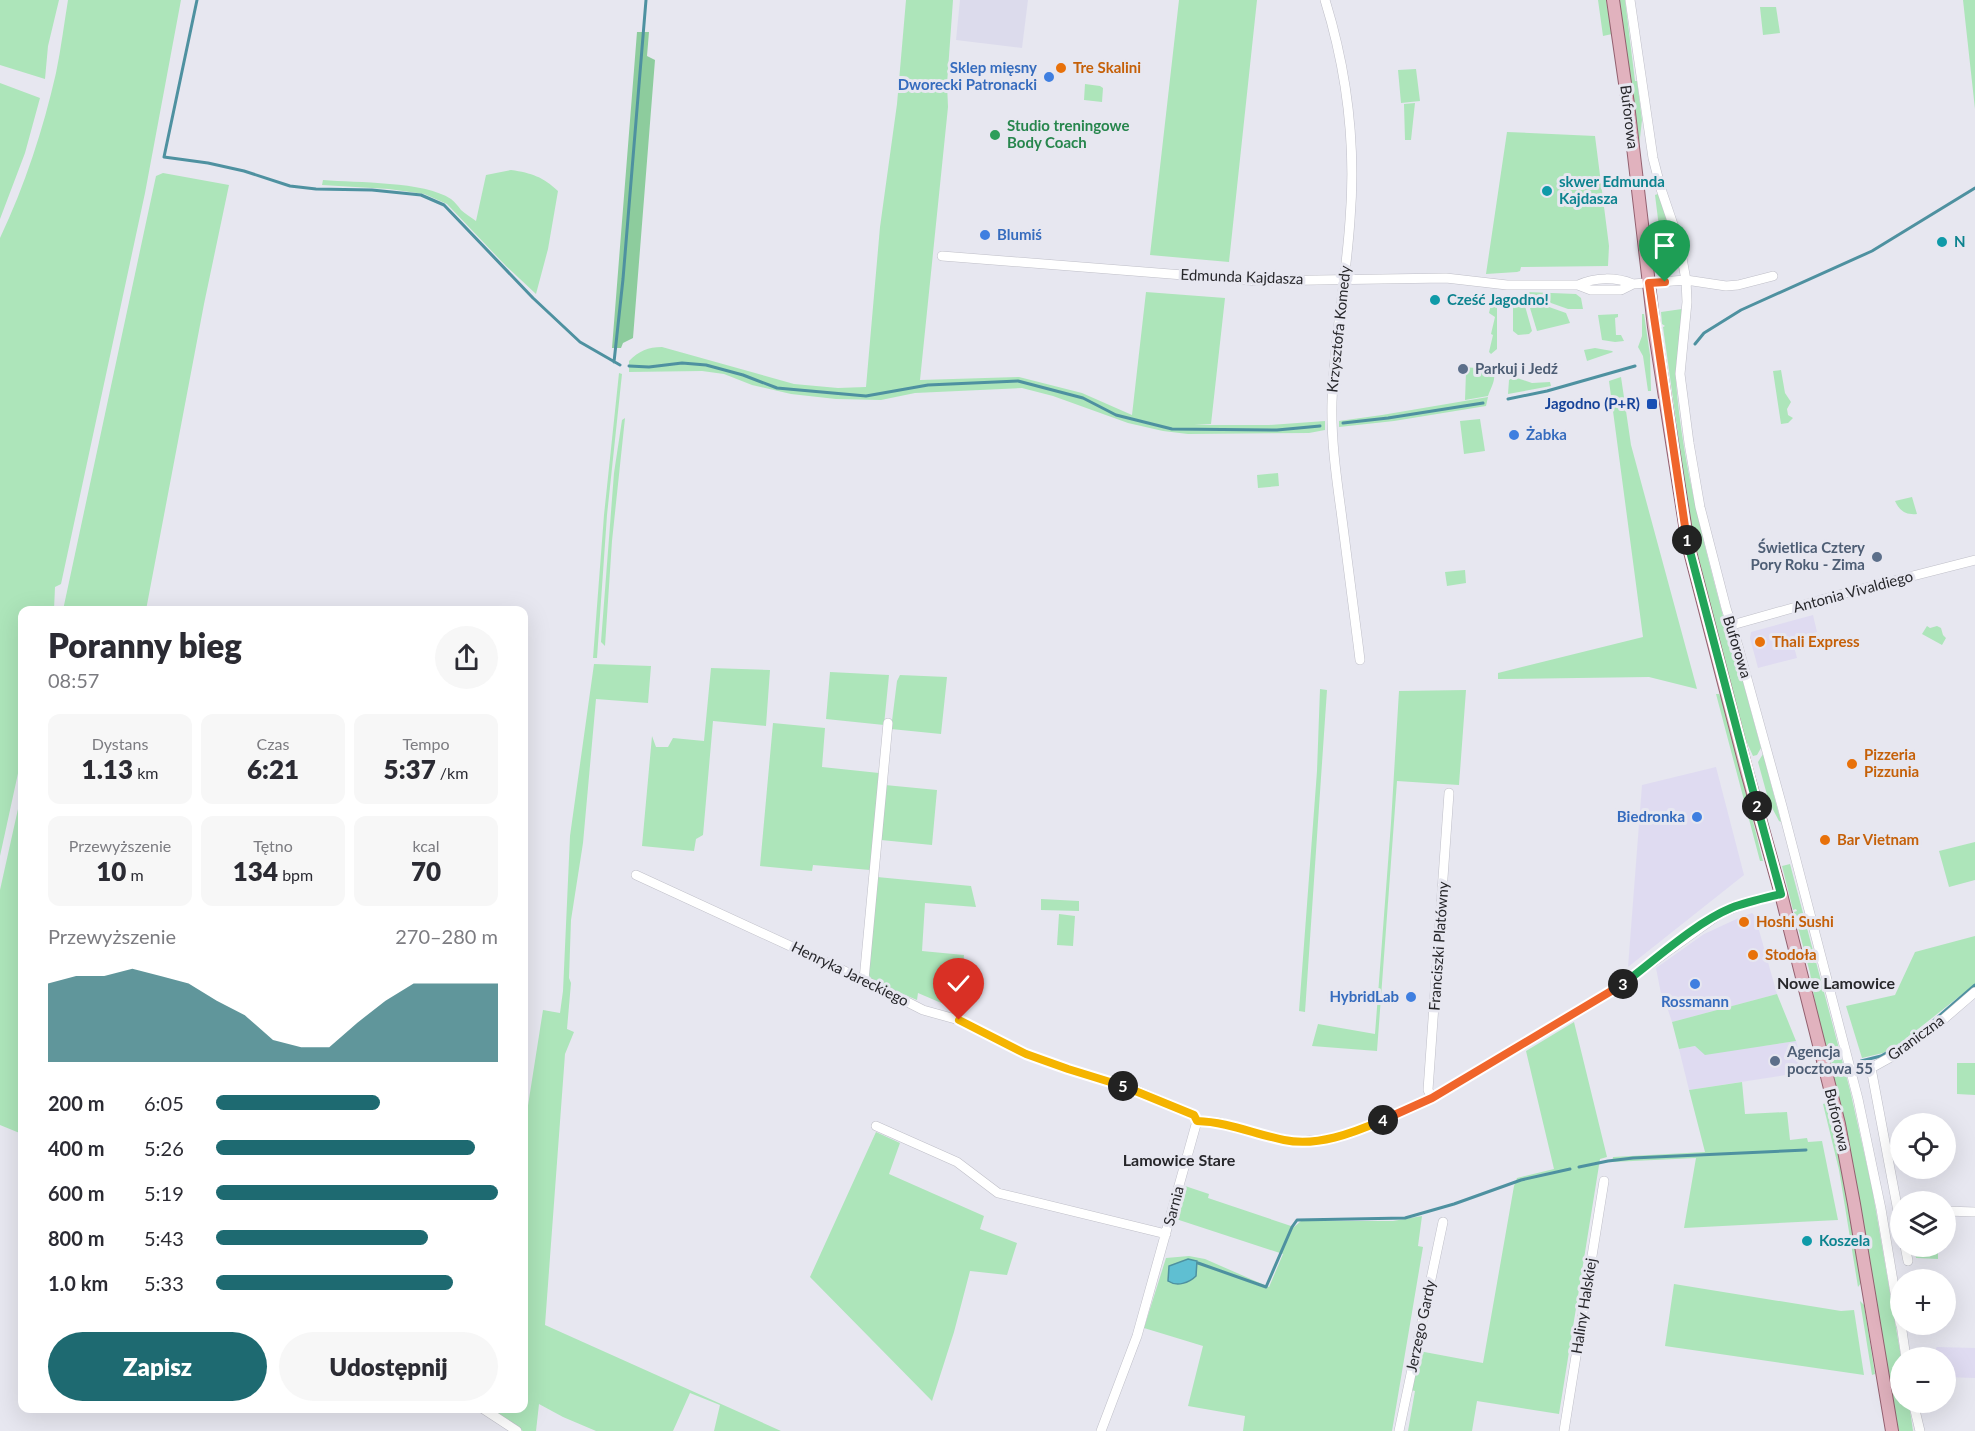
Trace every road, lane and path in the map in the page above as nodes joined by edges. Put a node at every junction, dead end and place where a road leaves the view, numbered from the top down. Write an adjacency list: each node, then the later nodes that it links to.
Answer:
1 (1325, 0): 6 (street, Krzysztofa Komedy)
2 (1613, 0): 8 (main road, Buforowa)
3 (1630, 0): 7 (street, Buforowa)
4 (942, 256): 6 (street, Edmunda Kajdasza)
5 (1773, 276): 7 (street, Edmunda Kajdasza)
6 (1344, 279): 8 (street, Edmunda Kajdasza); 11 (street, Krzysztofa Komedy)
7 (1686, 280): 8 (street, Edmunda Kajdasza); 10 (street, Buforowa)
8 (1649, 283): 15 (main road, Buforowa)
9 (1975, 560): 10 (street, Antonia Vivaldiego)
10 (1732, 625): 19 (street, Buforowa)
11 (1360, 660)
12 (888, 723): 16 (street)
13 (1449, 793): 20 (street, Franciszki Platówny)
14 (636, 875): 16 (street, Henryka Jareckiego)
15 (1781, 894): 20 (street); 38 (main road, Buforowa)
16 (864, 980): 21 (street, Henryka Jareckiego)
17 (1975, 992): 18 (street, Graniczna)
18 (1871, 1068): 19 (street, Graniczna); 24 (street)
19 (1851, 1073): 31 (street, Buforowa)
20 (1432, 1098): 21 (street)
21 (1197, 1121): 28 (street, Sarnia)
22 (876, 1126): 28 (street)
23 (1604, 1181): 37 (street, Haliny Halskiej)
24 (1895, 1191)
25 (1956, 1211): 26 (street)
26 (1975, 1212)
27 (1443, 1222): 36 (street, Jerzego Gardy)
28 (1166, 1234): 35 (street, Sarnia)
29 (1907, 1257): 30 (street)
30 (1908, 1261)
31 (1891, 1269)
32 (490, 1413): 34 (street)
33 (1916, 1413): 39 (street)
34 (517, 1431)
35 (1101, 1431)
36 (1399, 1431)
37 (1564, 1431)
38 (1892, 1431)
39 (1920, 1431)

